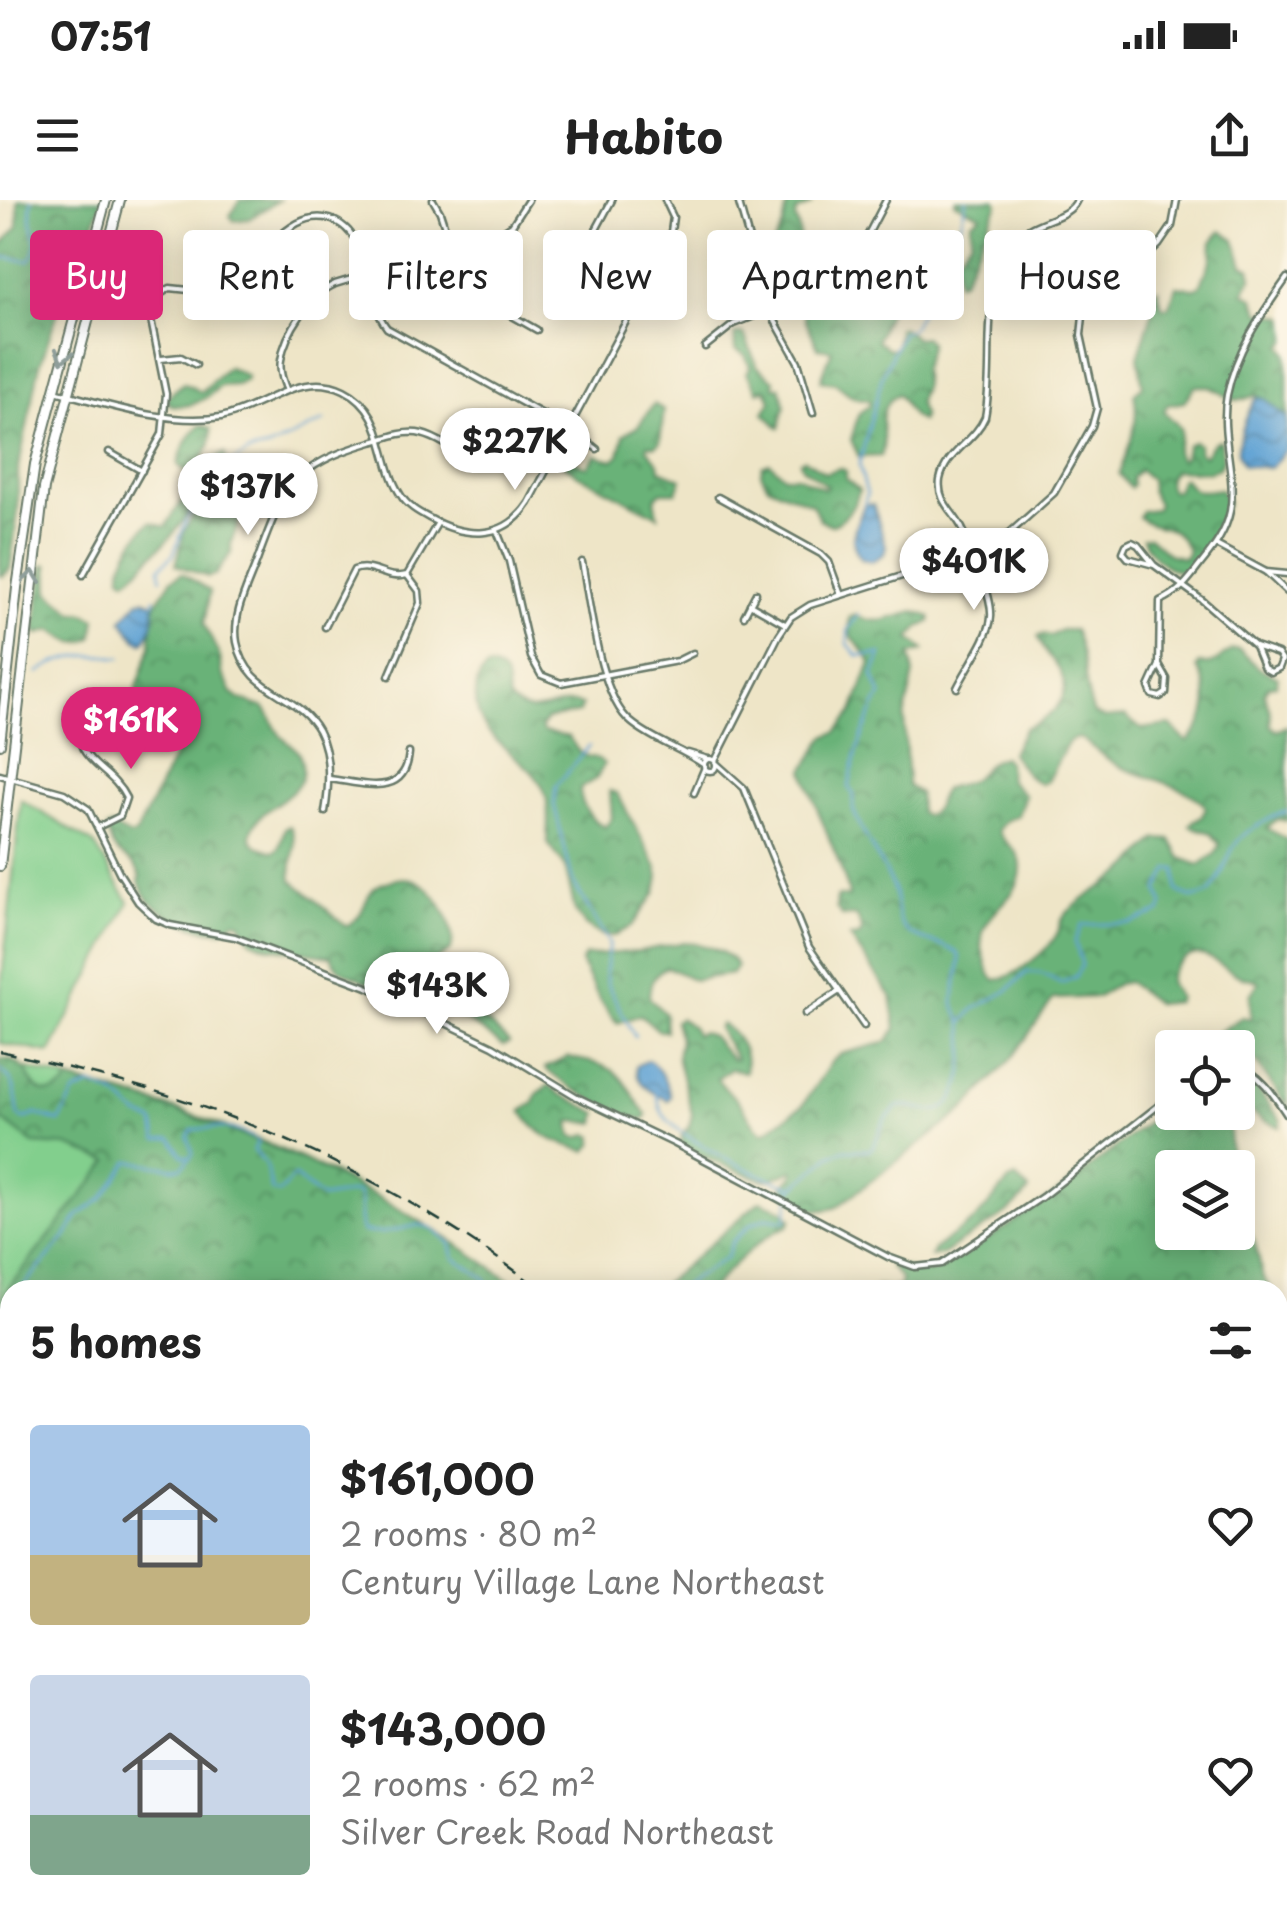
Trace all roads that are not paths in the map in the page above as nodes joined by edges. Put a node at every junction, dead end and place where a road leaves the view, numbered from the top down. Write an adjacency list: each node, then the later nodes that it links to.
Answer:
1 (106, 200): 30 (main road, one-way to 30)
2 (120, 200): 31 (main road)
3 (434, 200): 12 (street)
4 (528, 200): 13 (street)
5 (612, 200): 14 (street)
6 (665, 200): 34 (street)
7 (738, 200): 15 (street)
8 (886, 200): 16 (street)
9 (1077, 200): 44 (street)
10 (1177, 200): 44 (street)
11 (288, 230): 17 (street)
12 (446, 230)
13 (504, 230)
14 (596, 230)
15 (746, 230)
16 (870, 230)
17 (349, 232)
18 (1287, 278): 43 (street)
19 (349, 280): 29 (street)
20 (183, 288): 27 (street)
21 (381, 320): 34 (street)
22 (520, 320): 25 (street)
23 (744, 320): 26 (street)
24 (775, 320): 32 (street)
25 (537, 330)
26 (704, 347)
27 (161, 359): 28 (street); 33 (street)
28 (196, 366)
29 (288, 390): 33 (street); 35 (street)
30 (54, 391): 31 (street); 66 (main road)
31 (66, 394): 33 (street); 74 (main road, one-way to 31)
32 (813, 412)
33 (165, 416): 39 (street)
34 (569, 429): 36 (street); 42 (street)
35 (381, 440): 38 (street); 41 (street); 75 (street)
36 (597, 450)
37 (109, 452): 39 (street)
38 (472, 460)
39 (142, 471): 48 (street)
40 (718, 497): 54 (street)
41 (437, 523): 42 (street); 49 (street)
42 (497, 530): 63 (street)
43 (1216, 546): 47 (street); 51 (street)
44 (972, 554): 54 (street); 64 (street)
45 (582, 562): 63 (street)
46 (1154, 565): 46 (street); 51 (street)
47 (1266, 572): 50 (street); 52 (street)
48 (83, 574)
49 (407, 574): 58 (street); 62 (street)
50 (1287, 574)
51 (1184, 587): 59 (street); 61 (street)
52 (1287, 592)
53 (756, 594): 55 (street)
54 (842, 595): 57 (street)
55 (750, 604): 56 (street); 57 (street)
56 (744, 616)
57 (785, 624): 69 (street)
58 (324, 627)
59 (1255, 646): 59 (street)
60 (693, 652): 63 (street)
61 (1159, 664): 61 (street)
62 (389, 676)
63 (605, 676): 68 (street)
64 (957, 688)
65 (128, 708): 77 (street)
66 (0, 744)
67 (409, 753): 75 (street)
68 (688, 753): 69 (street); 70 (street)
69 (712, 760): 70 (street); 71 (street); 73 (street)
70 (704, 766): 71 (street); 71 (street)
71 (712, 770): 73 (street)
72 (0, 775): 74 (street)
73 (730, 776): 79 (street)
74 (10, 778): 77 (street); 78 (main road)
75 (330, 780): 76 (street)
76 (325, 812)
77 (98, 828): 83 (street)
78 (0, 866)
79 (838, 992): 80 (street); 81 (street)
80 (805, 1014)
81 (864, 1026)
82 (1255, 1076): 84 (street)
83 (1155, 1108)
84 (1287, 1114)

